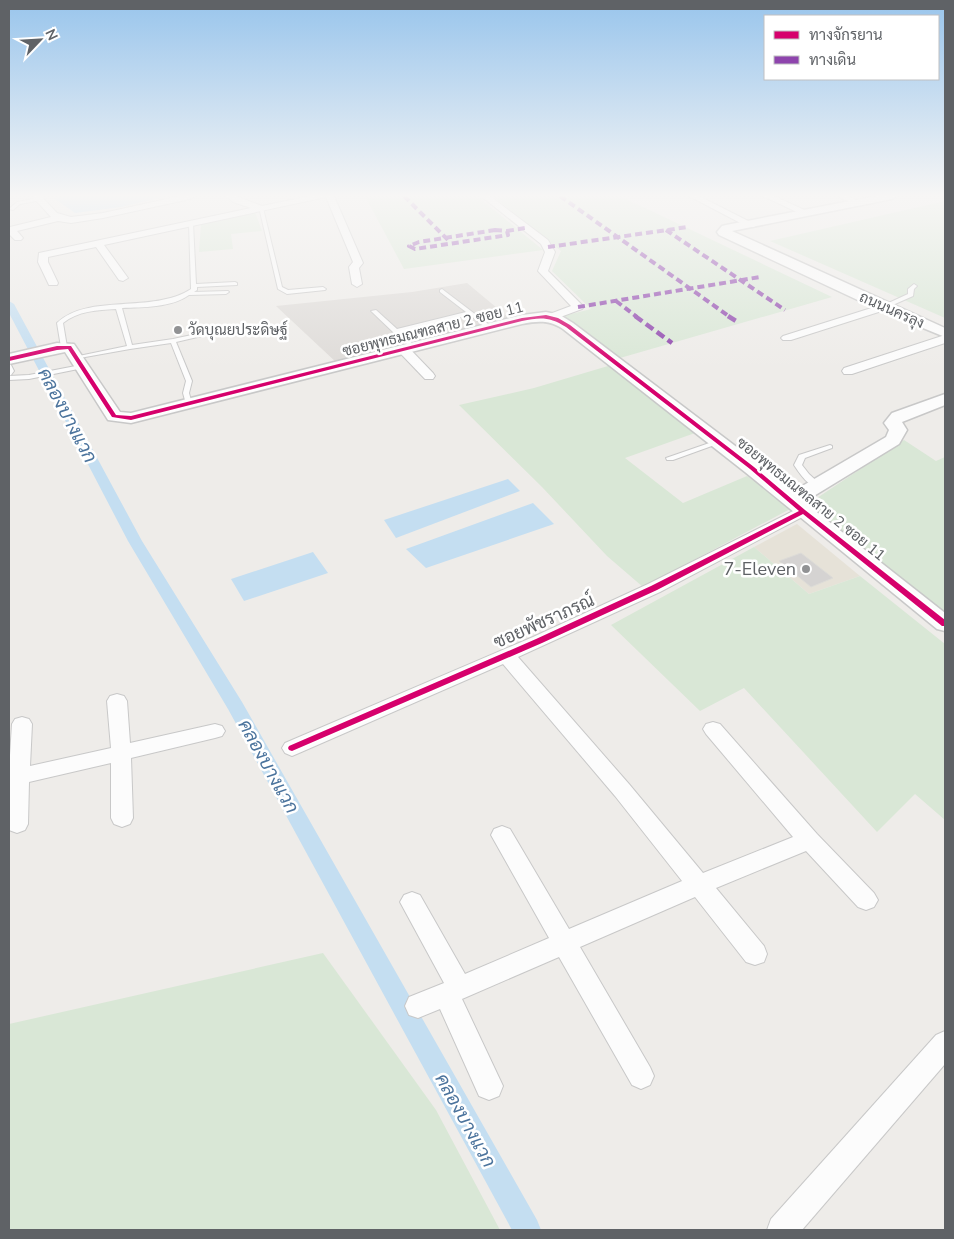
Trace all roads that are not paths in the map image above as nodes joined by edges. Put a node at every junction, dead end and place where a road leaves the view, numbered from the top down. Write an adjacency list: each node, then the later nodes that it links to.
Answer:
1 (48, 254): 9 (street)
2 (106, 254): 8 (street)
3 (192, 254): 12 (lane)
4 (272, 254): 14 (lane)
5 (354, 254): 11 (street)
6 (549, 254): 22 (street)
7 (770, 254): 18 (street, ถนนนครลุง)
8 (123, 278)
9 (53, 283)
10 (235, 284): 12 (lane)
11 (357, 284)
12 (194, 286): 17 (lane)
13 (914, 286): 18 (lane)
14 (323, 289)
15 (442, 291): 21 (lane)
16 (226, 292): 17 (lane)
17 (190, 294): 19 (lane)
18 (884, 307): 26 (street, ถนนนครลุง); 27 (street)
19 (119, 308): 30 (lane); 33 (lane)
20 (374, 311): 25 (lane)
21 (471, 314): 23 (lane); 25 (lane)
22 (551, 318): 23 (street, ซอยพุทธมณฑลสาย 2 ซอย 11); 40 (street, ซอยพุทธมณฑลสาย 2 ซอย 11)
23 (490, 328): 31 (street, ซอยพุทธมณฑลสาย 2 ซอย 11)
24 (229, 329): 29 (lane)
25 (395, 331): 31 (lane)
26 (945, 334)
27 (787, 338)
28 (945, 339): 35 (street)
29 (173, 341): 30 (lane); 39 (lane)
30 (130, 348): 33 (lane)
31 (409, 349): 37 (street); 39 (street, ซอยพุทธมณฑลสาย 2 ซอย 11)
32 (16, 358): 33 (street)
33 (71, 360): 36 (lane); 39 (street, ซอยพุทธมณฑลสาย 2 ซอย 11)
34 (9, 366): 36 (lane)
35 (848, 371)
36 (9, 376)
37 (429, 376)
38 (945, 399): 43 (street)
39 (189, 404)
40 (718, 442): 42 (lane); 44 (street, ซอยพุทธมณฑลสาย 2 ซอย 11)
41 (830, 447): 43 (lane)
42 (670, 458)
43 (818, 486): 44 (street)
44 (797, 506): 45 (street, ซอยพุทธมณฑลสาย 2 ซอย 11); 46 (street, ซอยพัชราภรณ์)
45 (945, 624)
46 (505, 655): 51 (street, ซอยพัชราภรณ์); 58 (street)
47 (117, 701): 52 (street)
48 (22, 724): 53 (street)
49 (712, 729): 57 (street)
50 (215, 731): 52 (street)
51 (292, 748)
52 (121, 753): 53 (street); 54 (street)
53 (14, 778): 55 (street)
54 (122, 818)
55 (17, 824)
56 (502, 835): 61 (street)
57 (809, 840): 58 (street); 59 (street)
58 (698, 885): 61 (street); 62 (street)
59 (866, 900)
60 (412, 902): 63 (street)
61 (564, 944): 63 (street); 66 (street)
62 (755, 954)
63 (453, 991): 64 (street); 67 (street)
64 (418, 1006)
65 (945, 1044): 68 (street)
66 (641, 1076)
67 (489, 1086)
68 (782, 1230)

